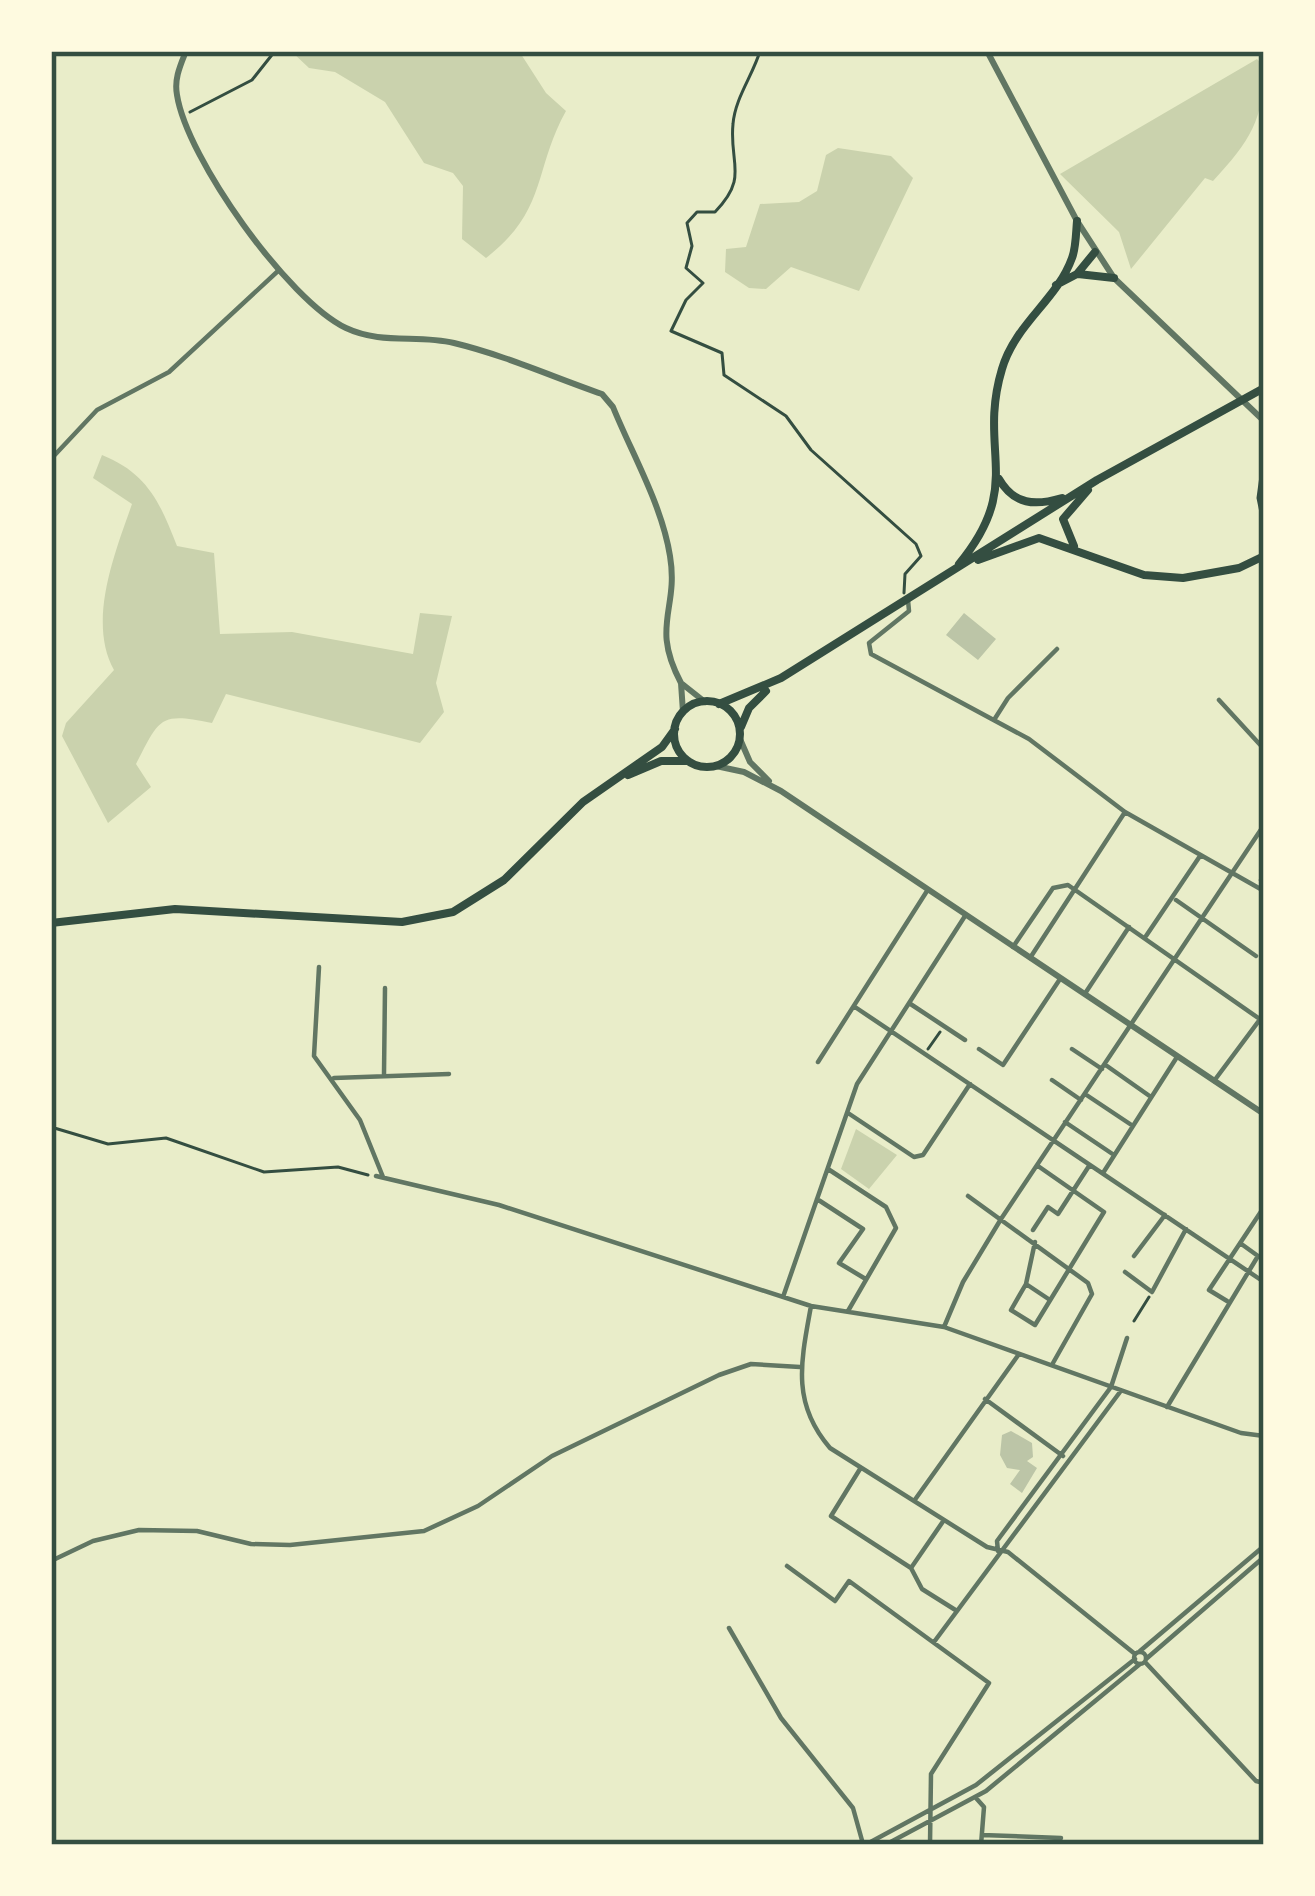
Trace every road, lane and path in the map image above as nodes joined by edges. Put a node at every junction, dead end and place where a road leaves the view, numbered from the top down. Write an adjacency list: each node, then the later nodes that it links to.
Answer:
1 (186, 51): 5 (street)
2 (275, 51): 5 (path)
3 (760, 51): 24 (path)
4 (987, 51): 6 (street)
5 (182, 115): 9 (street)
6 (1077, 221): 7 (street); 8 (main road)
7 (1095, 252): 8 (main road); 10 (main road); 11 (street)
8 (1072, 259): 12 (main road)
9 (278, 271): 16 (street); 27 (street)
10 (1077, 274): 11 (main road); 12 (main road)
11 (1114, 278): 14 (street)
12 (1054, 285): 17 (main road)
13 (1264, 388): 18 (main road)
14 (1261, 418)
15 (1264, 454): 20 (path)
16 (51, 459)
17 (998, 478): 19 (main road); 23 (main road)
18 (1097, 480): 19 (main road); 21 (main road)
19 (1076, 494): 23 (main road)
20 (1264, 527)
21 (1075, 548): 22 (main road); 23 (main road)
22 (1264, 556)
23 (955, 569): 24 (main road)
24 (908, 599): 26 (main road); 32 (street)
25 (1057, 649): 32 (street)
26 (781, 678): 30 (main road); 34 (main road)
27 (680, 683): 29 (street); 31 (street)
28 (1219, 700): 35 (street)
29 (704, 702): 30 (main road); 31 (main road)
30 (719, 704): 34 (main road)
31 (683, 712): 33 (main road)
32 (994, 720): 40 (street)
33 (675, 729): 36 (main road); 38 (main road)
34 (740, 735): 37 (main road); 39 (street)
35 (1264, 749)
36 (689, 761): 37 (main road); 38 (main road)
37 (716, 766): 39 (street)
38 (610, 783): 50 (main road)
39 (781, 791): 45 (street)
40 (1125, 812): 42 (street); 44 (street)
41 (1264, 825): 43 (street)
42 (1200, 856): 43 (street); 52 (street)
43 (1232, 872): 46 (street); 49 (street)
44 (1075, 890): 51 (street); 53 (street); 55 (street)
45 (927, 891): 48 (street); 62 (street)
46 (1264, 891)
47 (1176, 900): 49 (street)
48 (965, 916): 53 (street); 61 (street)
49 (1202, 918): 54 (street); 56 (street)
50 (51, 923)
51 (1129, 927): 52 (street); 60 (street)
52 (1144, 938): 56 (street)
53 (1013, 947): 55 (street)
54 (1256, 956)
55 (1030, 958): 58 (street)
56 (1175, 958): 63 (street); 65 (street)
57 (319, 967): 76 (street)
58 (1060, 979): 60 (street); 68 (street)
59 (385, 988): 74 (street)
60 (1084, 995): 65 (street)
61 (909, 1003): 64 (street); 66 (street)
62 (855, 1007): 66 (street); 72 (street)
63 (1263, 1018): 78 (street)
64 (944, 1026): 67 (street); 70 (path)
65 (1130, 1027): 71 (street); 73 (street)
66 (890, 1030): 70 (street); 82 (street)
67 (965, 1040)
68 (979, 1049)
69 (1072, 1049): 73 (street)
70 (925, 1054): 79 (street)
71 (1177, 1057): 78 (street); 80 (street)
72 (818, 1062)
73 (1103, 1067): 80 (street); 81 (street)
74 (384, 1074): 75 (street); 76 (street)
75 (448, 1074)
76 (334, 1078): 93 (street)
77 (1052, 1080): 81 (street)
78 (1214, 1081): 83 (street)
79 (970, 1084): 82 (street); 87 (street)
80 (1151, 1096): 85 (street)
81 (1083, 1097): 84 (street); 85 (street)
82 (848, 1112): 91 (street)
83 (1264, 1114)
84 (1065, 1122): 87 (street); 88 (street)
85 (1132, 1126): 88 (street)
86 (51, 1127): 93 (path)
87 (1054, 1140): 89 (street); 90 (street)
88 (1114, 1155): 92 (street)
89 (1090, 1164): 92 (street); 94 (street)
90 (1038, 1166): 94 (street); 99 (street)
91 (829, 1169): 96 (street); 109 (street)
92 (1103, 1172): 98 (street)
93 (379, 1176): 113 (street)
94 (1073, 1191): 101 (street); 106 (street)
95 (968, 1196): 99 (street)
96 (817, 1199): 109 (street); 113 (street)
97 (1264, 1208): 103 (street)
98 (1165, 1214): 100 (street); 104 (street)
99 (1001, 1220): 102 (street); 119 (street)
100 (1186, 1229): 105 (street); 112 (street)
101 (1033, 1230)
102 (1036, 1242): 106 (street); 111 (street)
103 (1240, 1243): 105 (street); 108 (street)
104 (1134, 1256)
105 (1230, 1259): 108 (street); 115 (street)
106 (1074, 1269): 114 (street); 122 (street)
107 (1125, 1271): 112 (street)
108 (1248, 1272): 110 (street); 115 (street)
109 (864, 1278): 117 (street)
110 (1264, 1282)
111 (1026, 1284): 114 (street); 114 (street)
112 (1152, 1292): 118 (path)
113 (783, 1297): 116 (street)
114 (1050, 1300)
115 (1229, 1303): 127 (street)
116 (811, 1306): 117 (street); 123 (street)
117 (848, 1311): 119 (street)
118 (1134, 1321)
119 (944, 1327): 121 (street)
120 (1127, 1338): 124 (street)
121 (1019, 1354): 122 (street); 126 (street)
122 (1052, 1366): 124 (street)
123 (800, 1367): 131 (street); 137 (street)
124 (1111, 1387): 125 (street); 129 (street)
125 (1121, 1390): 127 (street); 130 (street)
126 (985, 1399): 129 (street); 132 (street)
127 (1167, 1407): 128 (street)
128 (1264, 1436)
129 (1061, 1454): 130 (street); 135 (street)
130 (1069, 1461): 135 (street)
131 (860, 1468): 132 (street); 139 (street)
132 (914, 1501): 133 (street)
133 (944, 1520): 135 (street); 139 (street)
134 (1264, 1546): 143 (street)
135 (998, 1550): 140 (street); 143 (street)
136 (1264, 1557): 143 (street)
137 (51, 1561)
138 (787, 1566): 142 (street)
139 (911, 1568): 140 (street)
140 (957, 1611): 142 (street)
141 (729, 1628): 150 (street)
142 (934, 1642): 146 (street)
143 (1140, 1658): 144 (street); 145 (street); 146 (street)
144 (1264, 1783)
145 (976, 1798): 147 (street); 148 (street)
146 (934, 1807): 147 (street); 150 (street)
147 (933, 1822): 151 (street); 152 (street)
148 (982, 1835): 149 (street); 153 (street)
149 (1061, 1838)
150 (864, 1845)
151 (885, 1845)
152 (930, 1845)
153 (981, 1845)

